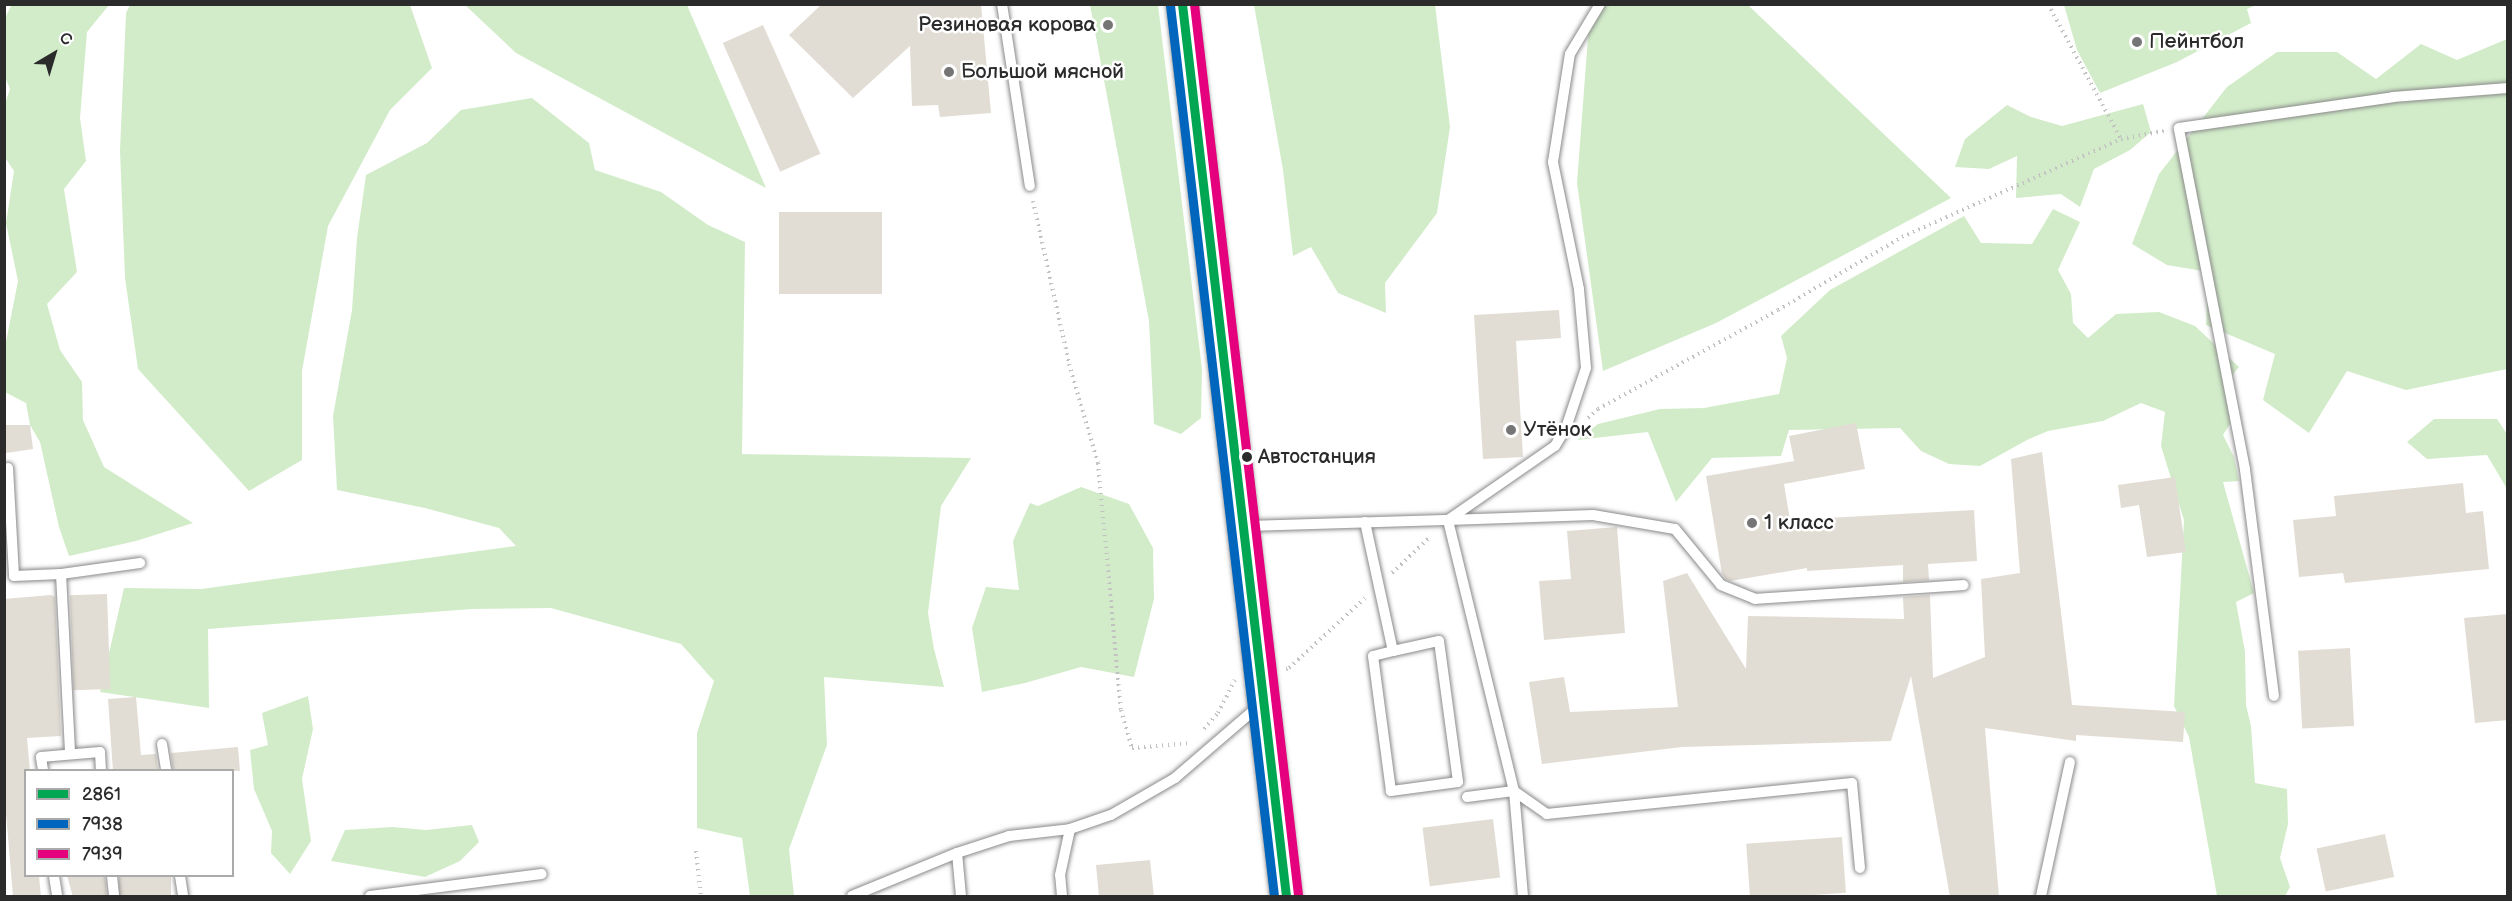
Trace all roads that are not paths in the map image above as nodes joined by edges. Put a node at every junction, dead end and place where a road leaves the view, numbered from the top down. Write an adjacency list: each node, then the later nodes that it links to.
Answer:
1 (1002, 4): 5 (lane)
2 (1182, 4): 9 (main road)
3 (1600, 4): 7 (lane)
4 (2508, 88): 14 (lane)
5 (1030, 186)
6 (8, 468): 11 (lane)
7 (1448, 520): 8 (lane); 12 (lane); 22 (lane)
8 (1365, 522): 9 (lane); 13 (lane)
9 (1242, 526): 15 (main road)
10 (140, 563): 11 (lane)
11 (61, 574): 17 (lane)
12 (1964, 585)
13 (1393, 651): 13 (lane)
14 (2274, 696)
15 (1263, 701): 24 (lane); 38 (main road)
16 (162, 744): 21 (lane)
17 (70, 754): 19 (lane); 20 (lane)
18 (2070, 762): 40 (lane)
19 (43, 769)
20 (101, 769)
21 (166, 769)
22 (1514, 791): 23 (lane); 26 (lane); 39 (lane)
23 (1467, 797)
24 (1070, 829): 25 (lane); 37 (lane)
25 (957, 853): 35 (lane); 36 (lane)
26 (1860, 868)
27 (542, 874): 34 (lane)
28 (54, 877): 31 (lane)
29 (112, 877): 32 (lane)
30 (180, 877): 33 (lane)
31 (57, 897)
32 (114, 897)
33 (183, 897)
34 (370, 897)
35 (852, 897)
36 (961, 897)
37 (1062, 897)
38 (1286, 897)
39 (1523, 897)
40 (2041, 897)

